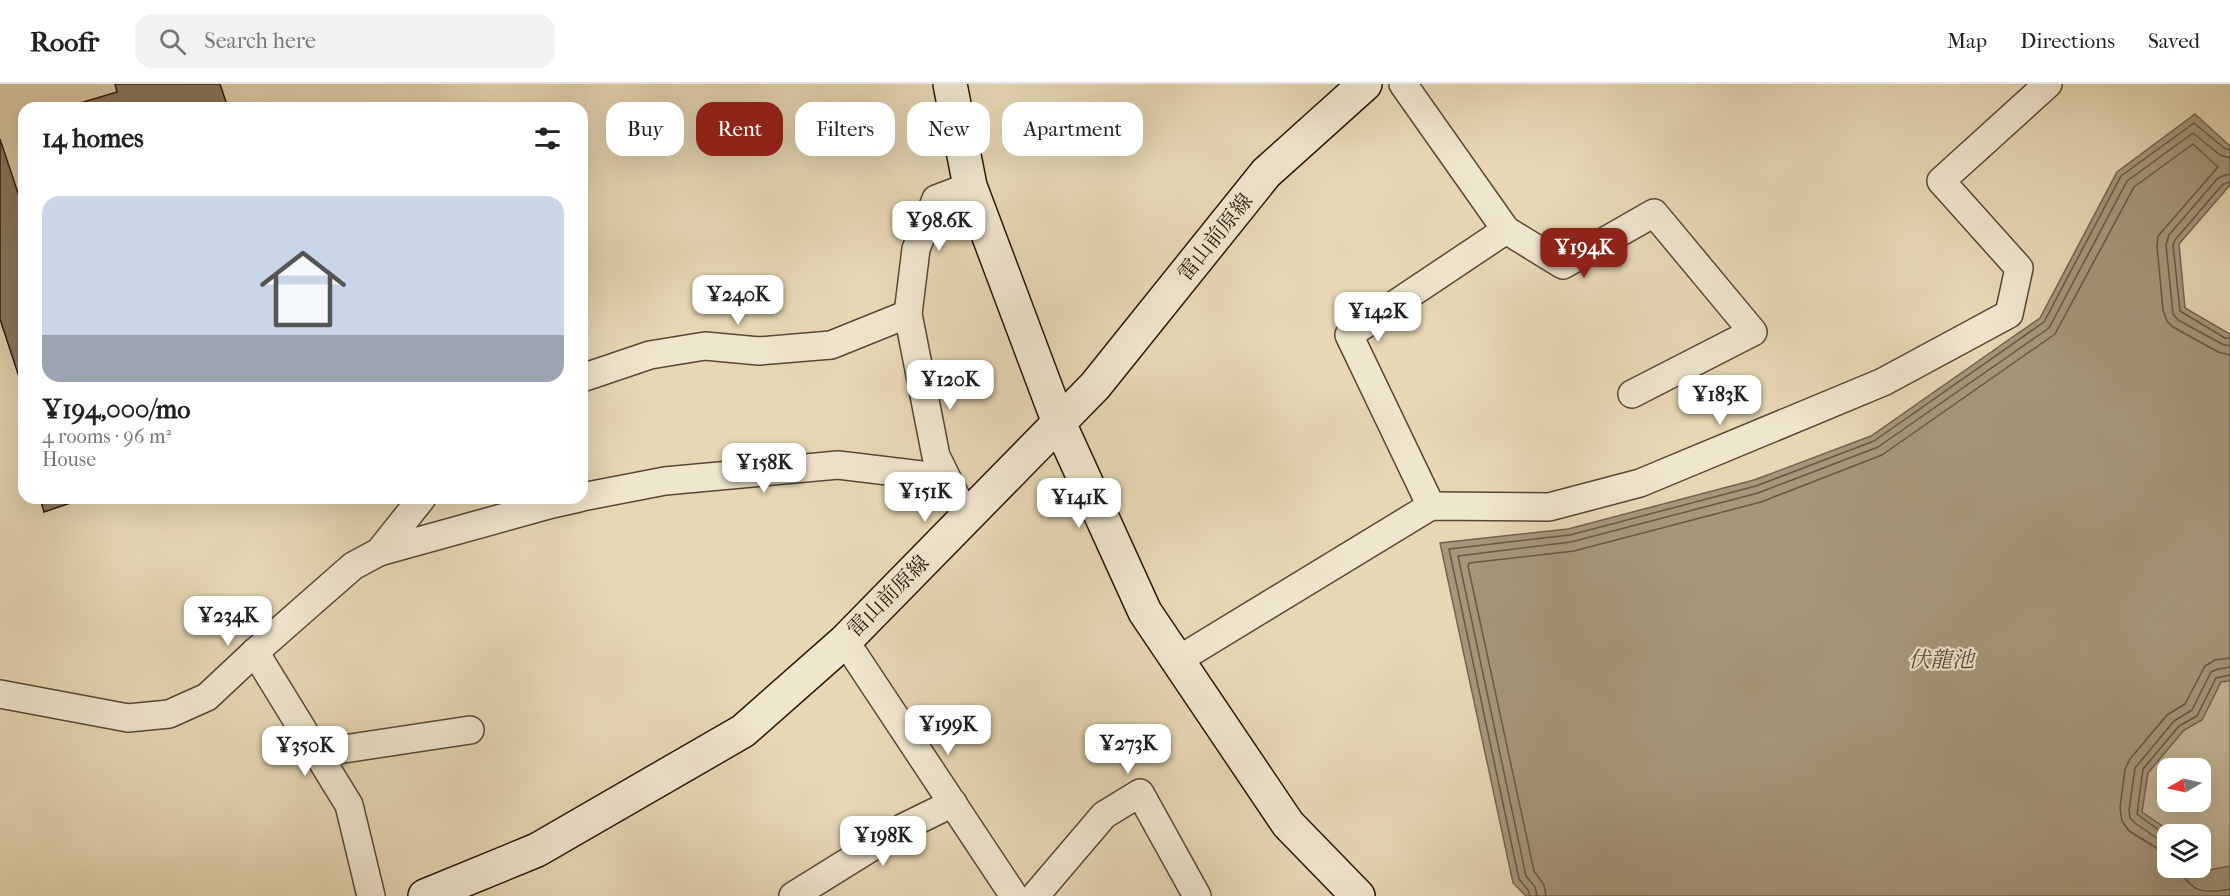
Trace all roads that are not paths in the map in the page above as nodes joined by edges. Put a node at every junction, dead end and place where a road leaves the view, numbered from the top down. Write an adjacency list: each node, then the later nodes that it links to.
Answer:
1 (950, 84): 5 (main road)
2 (1365, 84): 10 (main road, 雷山前原線)
3 (1403, 84): 6 (street)
4 (2048, 84): 15 (street)
5 (970, 186): 7 (street); 10 (main road)
6 (1506, 230): 9 (street); 15 (street)
7 (908, 314): 8 (street); 11 (street)
8 (588, 376)
9 (1632, 394)
10 (1059, 423): 16 (main road, 雷山前原線); 20 (main road)
11 (946, 478): 12 (street); 16 (street)
12 (588, 497)
13 (417, 504): 17 (street)
14 (552, 504): 17 (street)
15 (1431, 506): 20 (street)
16 (966, 517): 18 (main road, 雷山前原線)
17 (379, 552): 19 (street)
18 (845, 641): 24 (street); 26 (main road, 雷山前原線)
19 (255, 652): 21 (street); 23 (street)
20 (1178, 660): 31 (main road)
21 (0, 694)
22 (470, 730): 23 (street)
23 (317, 753): 25 (street)
24 (953, 803): 27 (street); 28 (street)
25 (371, 896)
26 (425, 896)
27 (794, 896)
28 (1014, 896)
29 (1035, 896): 30 (street)
30 (1197, 896)
31 (1358, 896)

